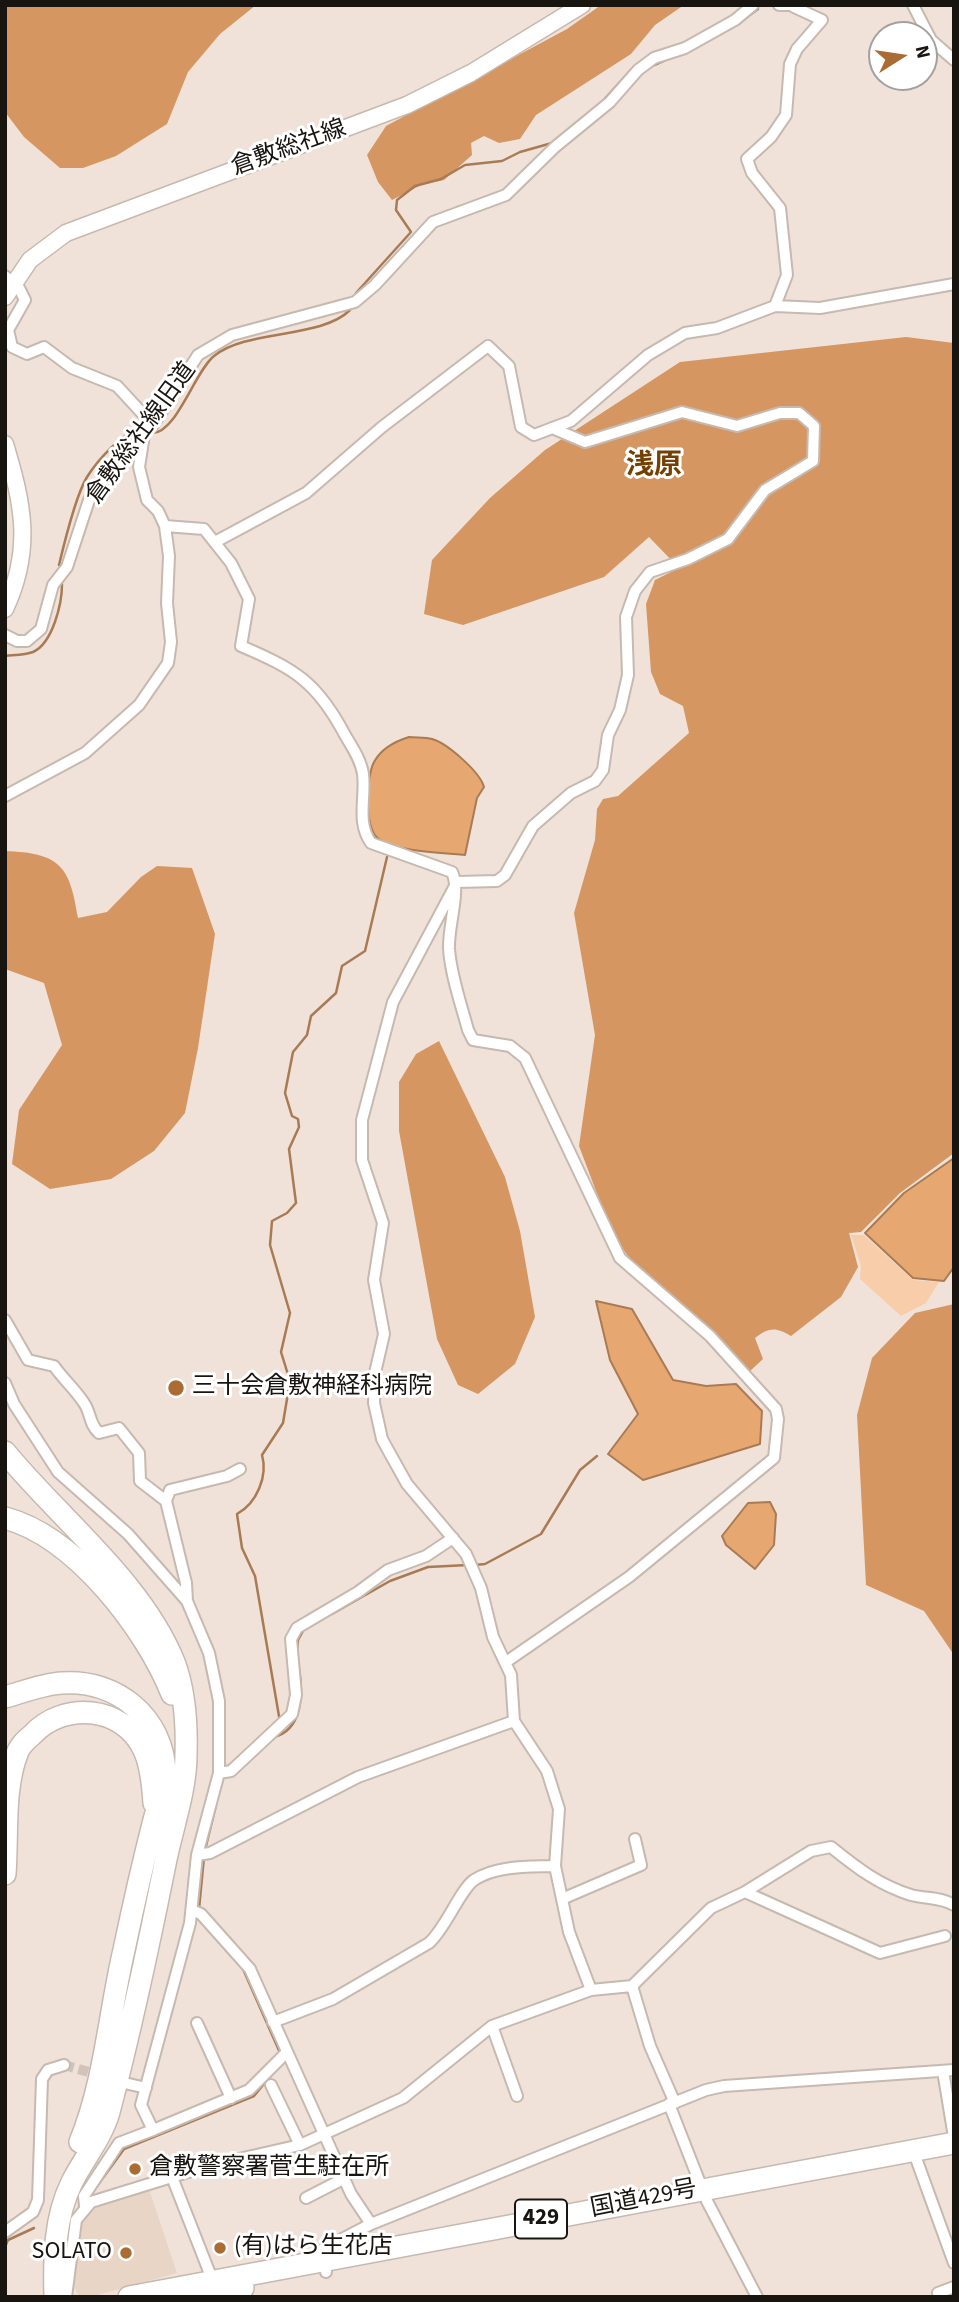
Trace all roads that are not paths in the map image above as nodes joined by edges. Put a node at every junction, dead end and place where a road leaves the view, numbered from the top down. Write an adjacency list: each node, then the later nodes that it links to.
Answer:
1 (582, 5): 7 (main road, 倉敷総社線)
2 (753, 5): 12 (street, 倉敷総社線旧道)
3 (779, 5): 5 (street)
4 (913, 5): 6 (street)
5 (795, 6): 10 (street)
6 (954, 60)
7 (10, 279): 9 (main road, 倉敷総社線); 12 (street)
8 (954, 284): 10 (street)
9 (5, 297)
10 (775, 306): 11 (street)
11 (552, 428): 15 (street); 19 (street)
12 (148, 431): 14 (street); 17 (street, 倉敷総社線旧道)
13 (5, 443): 16 (main road)
14 (165, 526): 15 (street); 18 (street)
15 (215, 541): 19 (street)
16 (5, 609)
17 (5, 635)
18 (5, 796)
19 (457, 882): 26 (street); 28 (street)
20 (5, 1320): 24 (street)
21 (5, 1383): 27 (street)
22 (5, 1452): 31 (highway)
23 (240, 1469): 24 (street)
24 (166, 1501): 27 (street)
25 (5, 1518): 31 (highway)
26 (453, 1538): 28 (street); 32 (street)
27 (187, 1601): 32 (street)
28 (506, 1661): 30 (street)
29 (5, 1697): 33 (highway)
30 (514, 1721): 35 (street); 36 (street)
31 (184, 1722): 76 (highway)
32 (224, 1773): 35 (street)
33 (155, 1816): 37 (highway); 75 (highway)
34 (635, 1839): 39 (street)
35 (201, 1855): 41 (street)
36 (555, 1866): 39 (street); 46 (street)
37 (5, 1874)
38 (746, 1892): 40 (street); 42 (street); 43 (street)
39 (562, 1899): 44 (street)
40 (954, 1905)
41 (197, 1912): 46 (street); 53 (street)
42 (945, 1936)
43 (632, 1986): 44 (street); 56 (street)
44 (591, 1990): 47 (street)
45 (197, 2022): 55 (street)
46 (272, 2022): 48 (street)
47 (492, 2026): 54 (street); 58 (street)
48 (283, 2054): 55 (street); 58 (street)
49 (64, 2065): 70 (street)
50 (948, 2071): 56 (street); 59 (street)
51 (129, 2084): 53 (street)
52 (271, 2085): 61 (street)
53 (146, 2088): 57 (street)
54 (517, 2096)
55 (231, 2098): 57 (street)
56 (672, 2104): 66 (street); 69 (street)
57 (153, 2130): 68 (street)
58 (325, 2135): 61 (street); 65 (street)
59 (954, 2137)
60 (954, 2143): 63 (highway, 国道429号 / 429)
61 (300, 2145): 64 (street)
62 (954, 2154): 63 (highway, 国道429号 / 429)
63 (914, 2156): 66 (highway, 国道429号 / 429); 71 (street)
64 (172, 2177): 68 (street); 73 (street)
65 (345, 2178): 67 (street); 69 (street)
66 (704, 2195): 72 (highway, 国道429号 / 429); 80 (street)
67 (306, 2198)
68 (85, 2203): 77 (street)
69 (371, 2224): 72 (street)
70 (5, 2232)
71 (954, 2263)
72 (325, 2265): 73 (highway, 国道429号 / 429); 79 (highway, 国道429号 / 429)
73 (212, 2279): 78 (highway, 国道429号 / 429)
74 (954, 2287): 81 (street)
75 (41, 2297)
76 (55, 2297)
77 (66, 2297)
78 (129, 2297)
79 (198, 2297)
80 (757, 2297)
81 (939, 2297)

